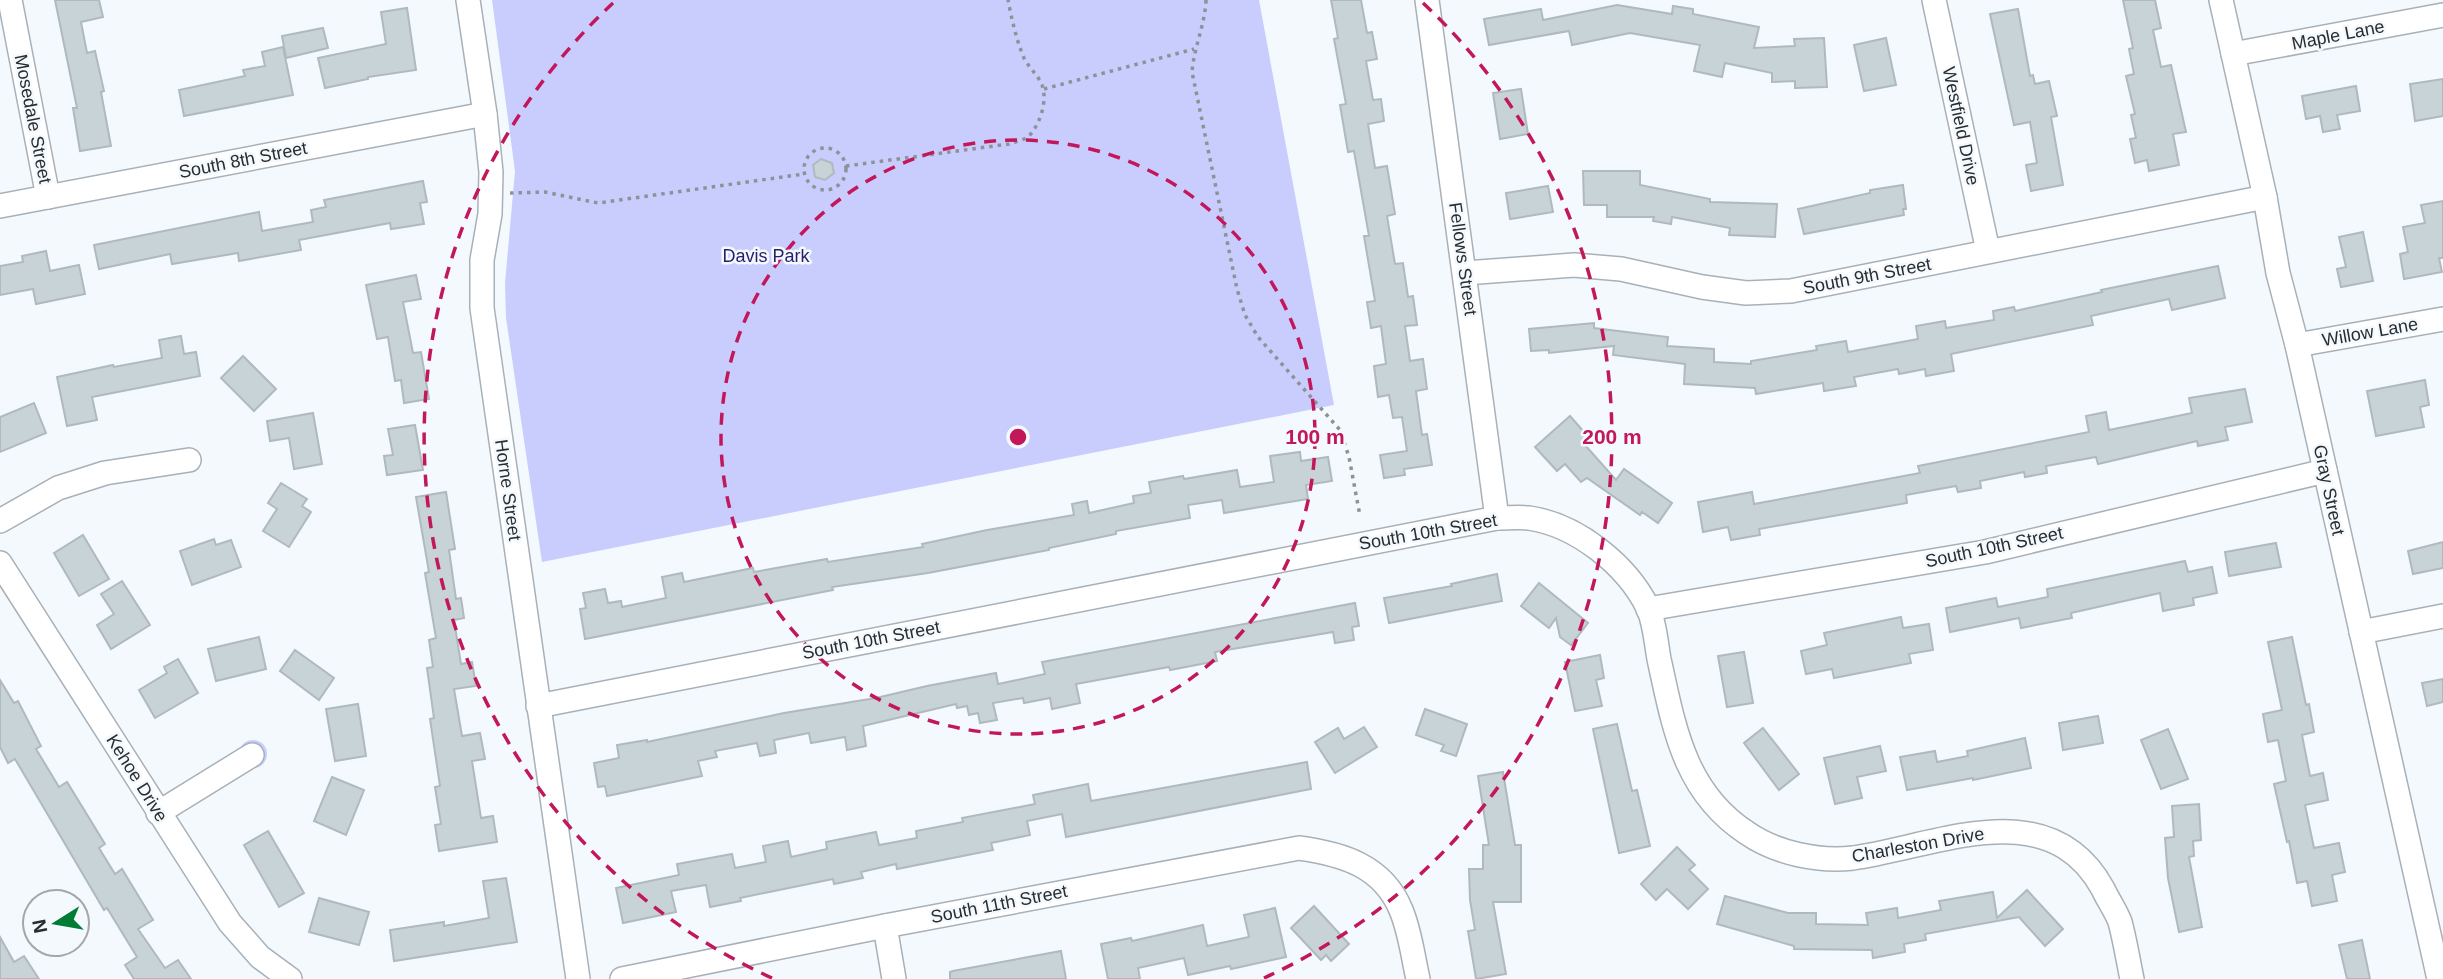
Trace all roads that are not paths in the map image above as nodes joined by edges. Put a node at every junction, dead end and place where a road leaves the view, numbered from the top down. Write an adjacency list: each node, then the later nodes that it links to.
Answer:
1 (10, 0): 9 (street, Mosedale Street)
2 (468, 0): 8 (street, Horne Street)
3 (1427, 0): 13 (street, Fellows Street)
4 (1934, 0): 12 (street, Westfield Drive)
5 (2221, 0): 7 (street, Gray Street)
6 (2443, 15): 7 (street, Maple Lane)
7 (2233, 54): 10 (street, Gray Street)
8 (485, 114): 9 (street, South 8th Street); 24 (street, Horne Street)
9 (48, 197): 11 (street, South 8th Street)
10 (2265, 197): 12 (street, South 9th Street); 15 (street, Gray Street)
11 (0, 206)
12 (1988, 251): 13 (street, South 9th Street)
13 (1465, 274): 18 (street, Fellows Street)
14 (2443, 319): 15 (street, Willow Lane)
15 (2297, 345): 17 (street, Gray Street)
16 (189, 460): 19 (street)
17 (2325, 471): 21 (street, South 10th Street); 23 (street, Gray Street)
18 (1497, 518): 21 (street, South 10th Street); 24 (street, South 10th Street)
19 (0, 521)
20 (0, 563): 26 (street, Kehoe Drive)
21 (1648, 610): 33 (street, Charleston Drive)
22 (2443, 616): 23 (street)
23 (2361, 632): 34 (street, Gray Street)
24 (538, 706): 29 (street, Horne Street)
25 (252, 755): 26 (street)
26 (159, 813): 28 (street, Kehoe Drive)
27 (885, 926): 30 (street, South 11th Street); 31 (street); 32 (street, South 11th Street)
28 (290, 979)
29 (578, 979)
30 (622, 979)
31 (894, 979)
32 (1418, 979)
33 (2132, 979)
34 (2439, 979)

